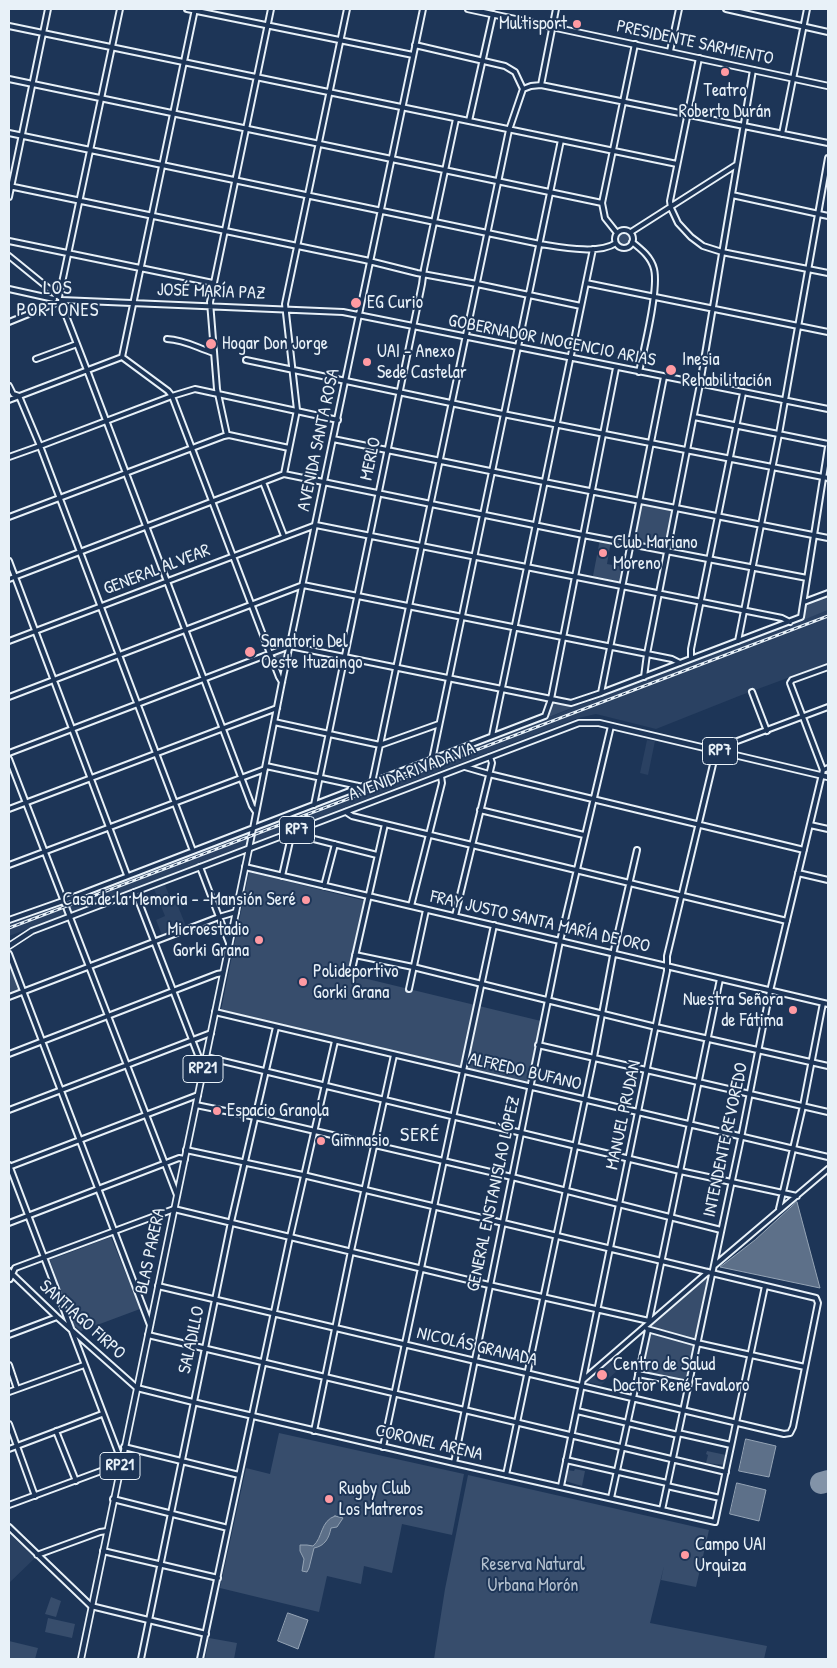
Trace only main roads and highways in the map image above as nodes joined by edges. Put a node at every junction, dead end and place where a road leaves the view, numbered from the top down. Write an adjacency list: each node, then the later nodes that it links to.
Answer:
1 (468, 9): 2 (main road, PRESIDENTE SARMIENTO)
2 (828, 86)
3 (828, 777): 4 (main road, AVENIDA RIVADAVIA / RP7)
4 (249, 849): 5 (main road, RP7); 6 (main road, BLAS PARERA / RP21)
5 (9, 946)
6 (80, 1659)

